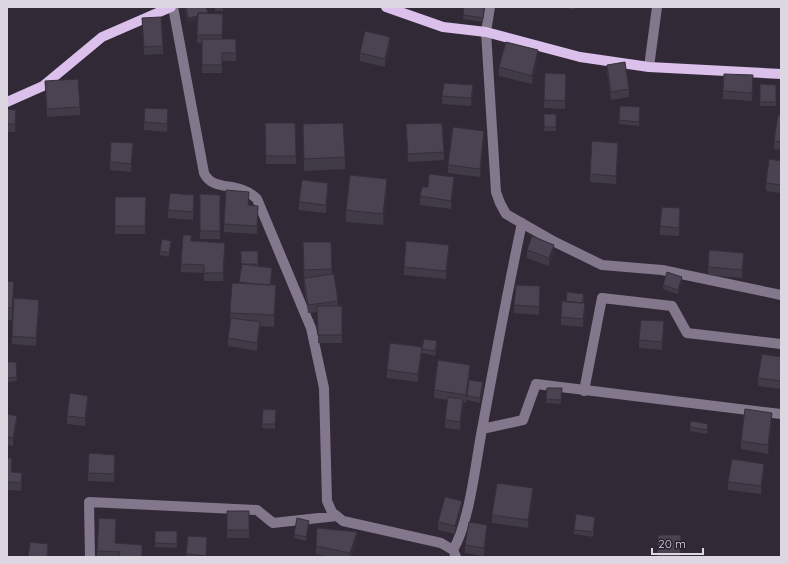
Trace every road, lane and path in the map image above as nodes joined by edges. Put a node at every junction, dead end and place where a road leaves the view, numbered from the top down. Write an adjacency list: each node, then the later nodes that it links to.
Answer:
1 (172, 7): 8 (main road); 15 (street)
2 (386, 7): 5 (main road)
3 (490, 7): 5 (street)
4 (657, 7): 6 (street)
5 (486, 32): 6 (main road); 9 (street)
6 (649, 67): 7 (main road)
7 (781, 74)
8 (7, 102)
9 (522, 222): 10 (street); 14 (street)
10 (781, 295)
11 (781, 344): 12 (street)
12 (584, 391): 13 (street); 14 (street)
13 (781, 414)
14 (482, 429): 16 (street)
15 (337, 516): 16 (street); 17 (street)
16 (455, 554)
17 (90, 557)

